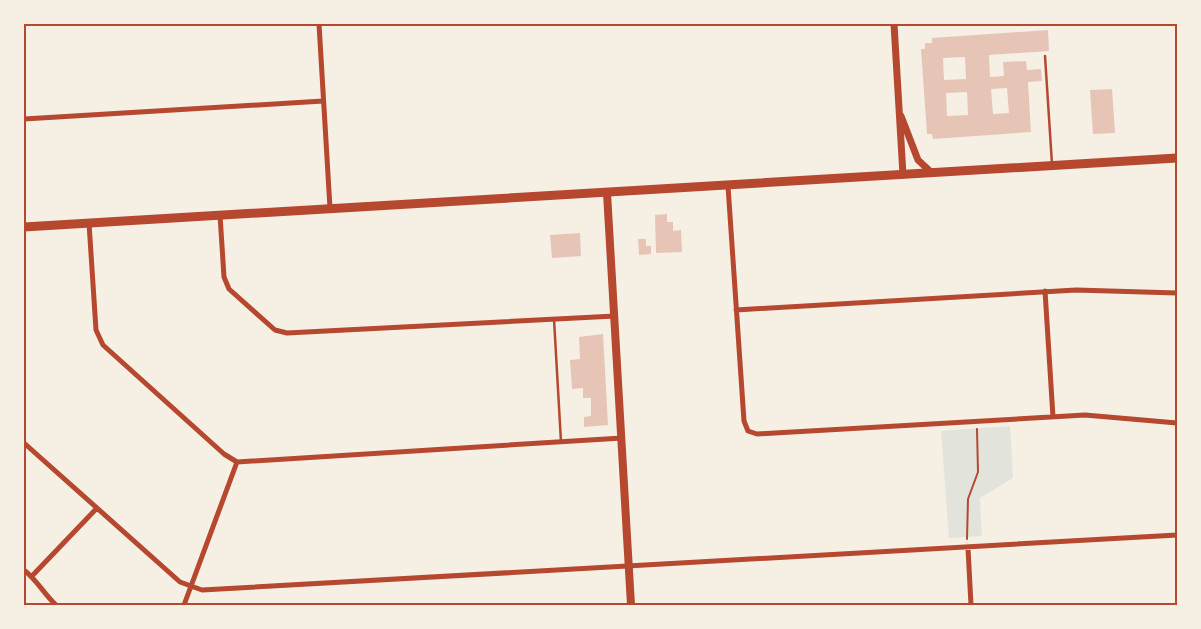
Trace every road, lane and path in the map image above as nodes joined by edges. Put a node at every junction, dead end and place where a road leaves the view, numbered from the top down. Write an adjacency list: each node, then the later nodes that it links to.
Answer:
1 (319, 24): 4 (street)
2 (894, 24): 5 (street)
3 (1044, 56): 8 (lane)
4 (323, 101): 6 (street); 13 (street)
5 (899, 111): 9 (street); 10 (street)
6 (24, 119)
7 (1177, 158): 8 (main road)
8 (1052, 166): 9 (main road)
9 (932, 173): 10 (main road)
10 (903, 174): 11 (main road)
11 (728, 186): 12 (main road); 19 (street)
12 (607, 193): 13 (main road); 20 (main road)
13 (330, 208): 14 (main road)
14 (220, 215): 15 (main road); 21 (street)
15 (89, 223): 16 (main road); 28 (street)
16 (24, 227)
17 (1045, 291): 18 (street); 19 (street); 22 (street)
18 (1177, 293)
19 (736, 310): 23 (street)
20 (614, 316): 21 (street); 25 (main road)
21 (554, 319): 26 (lane)
22 (1052, 417): 23 (street); 24 (street)
23 (977, 421): 31 (path)
24 (1177, 423)
25 (622, 438): 26 (street); 32 (main road)
26 (562, 442): 28 (street)
27 (24, 443): 29 (street)
28 (237, 462): 35 (street)
29 (97, 508): 34 (street); 35 (street)
30 (1177, 535): 31 (street)
31 (968, 548): 32 (street); 39 (street)
32 (629, 567): 35 (street); 38 (main road)
33 (24, 570): 34 (street)
34 (32, 576): 36 (street)
35 (191, 587): 37 (street)
36 (56, 605)
37 (184, 605)
38 (631, 605)
39 (971, 605)

